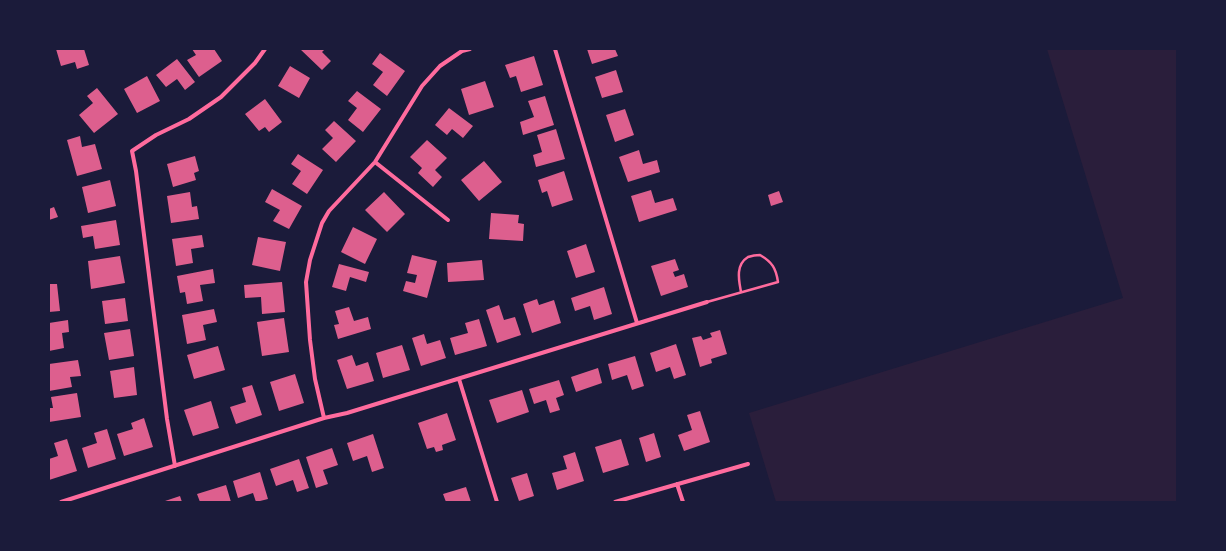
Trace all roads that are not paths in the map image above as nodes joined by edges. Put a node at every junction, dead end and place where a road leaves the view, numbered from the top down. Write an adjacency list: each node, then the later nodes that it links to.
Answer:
1 (265, 49): 12 (street)
2 (470, 49): 4 (street)
3 (555, 49): 8 (street)
4 (374, 162): 5 (street); 10 (street)
5 (448, 220)
6 (741, 292): 6 (lane); 7 (lane)
7 (707, 302): 8 (street)
8 (637, 323): 9 (street)
9 (460, 379): 10 (street); 15 (street)
10 (324, 418): 12 (street)
11 (748, 464): 13 (street)
12 (175, 466): 14 (street)
13 (677, 484): 16 (street); 17 (street)
14 (61, 502)
15 (497, 502)
16 (615, 502)
17 (683, 502)

